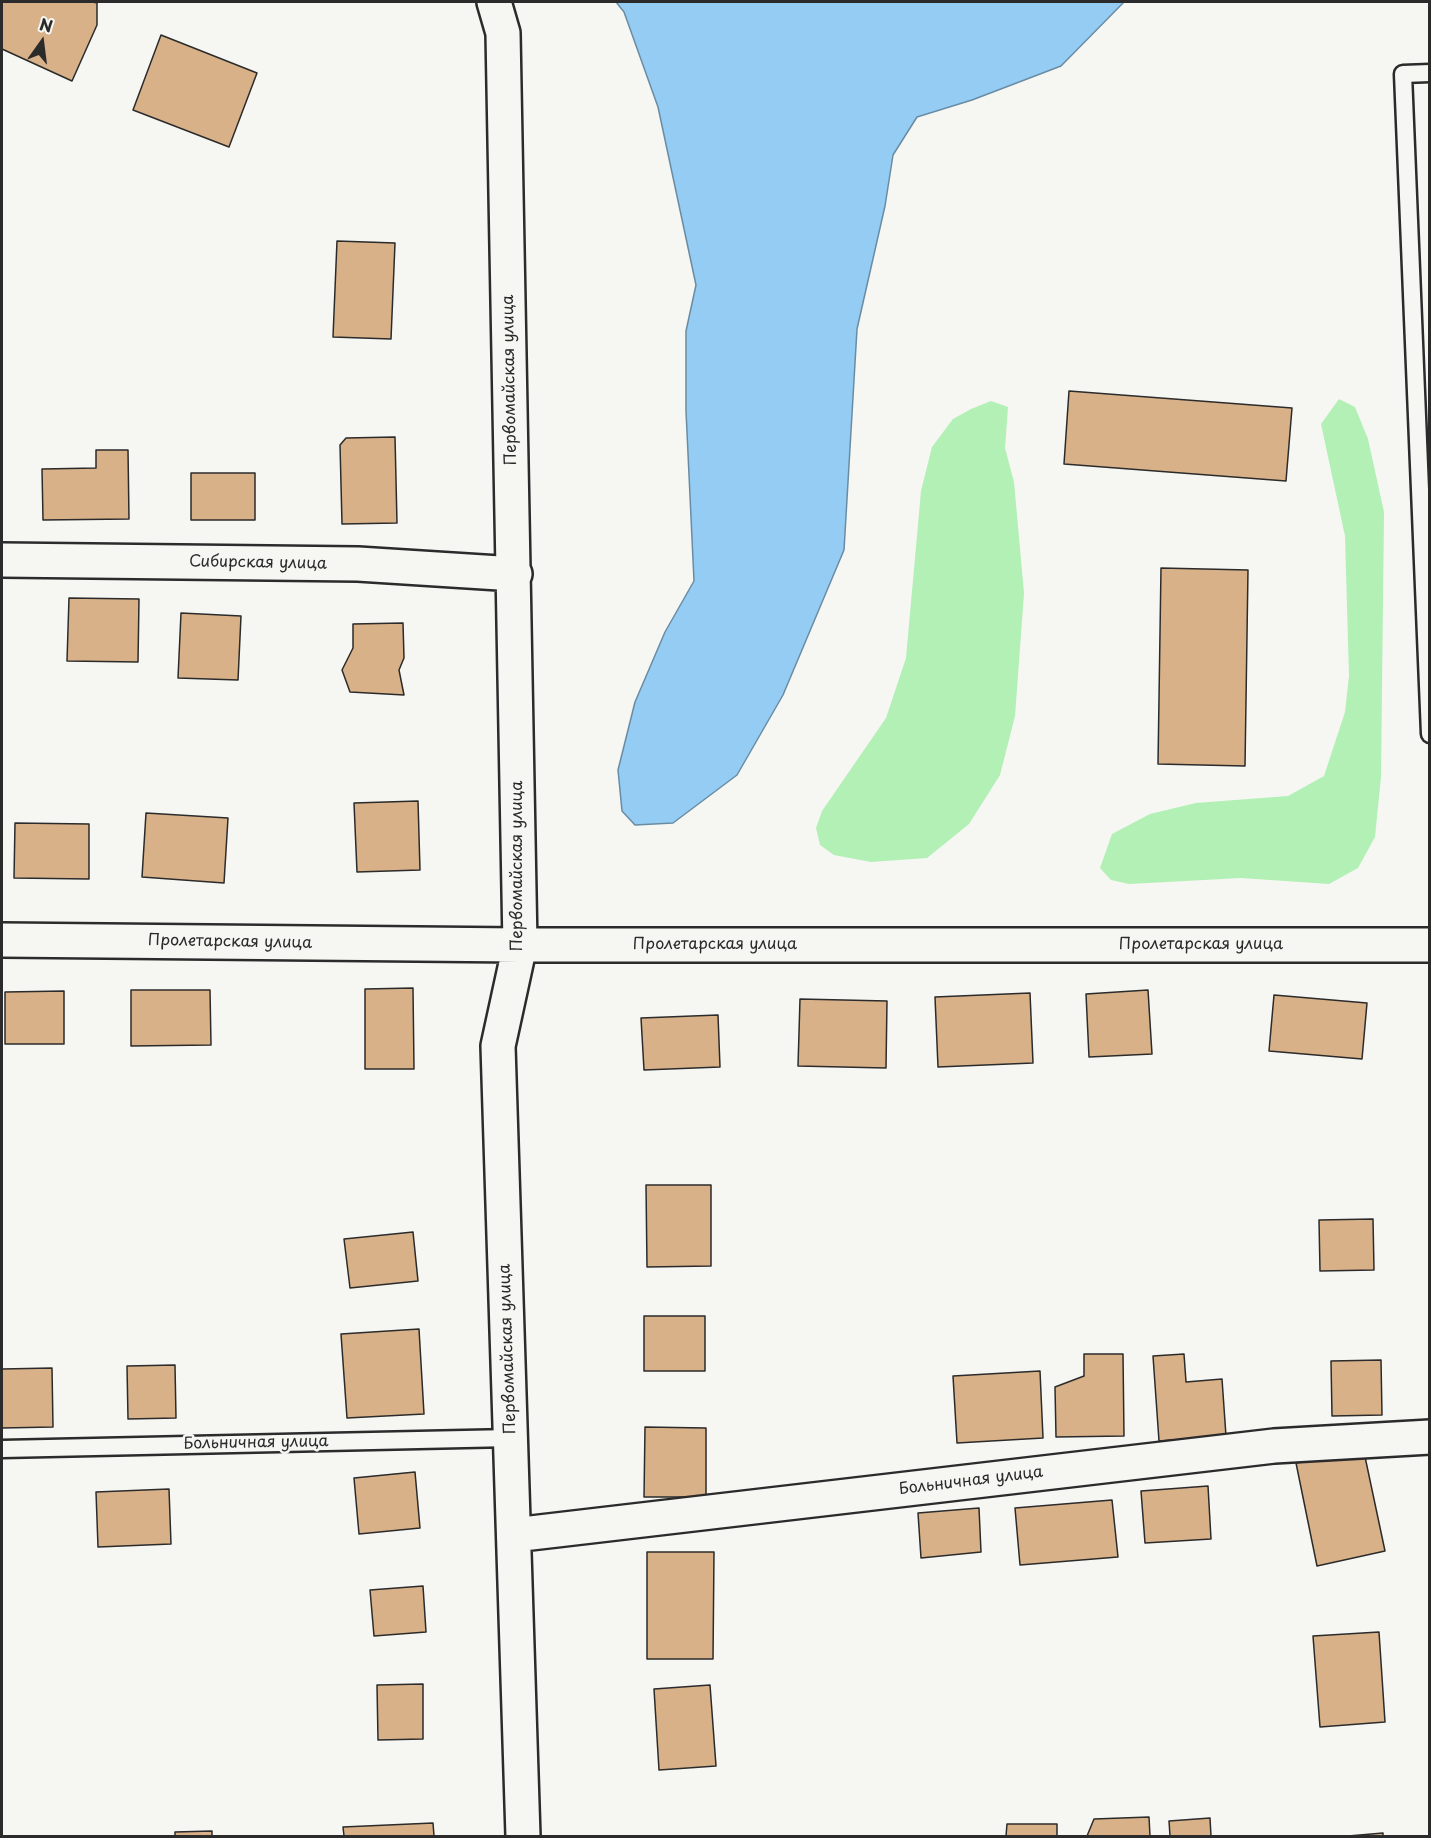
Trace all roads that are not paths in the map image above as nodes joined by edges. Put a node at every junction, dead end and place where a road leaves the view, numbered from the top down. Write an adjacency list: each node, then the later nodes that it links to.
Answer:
1 (494, 2): 5 (street, Первомайская улица)
2 (1430, 73): 3 (lane)
3 (1425, 531): 6 (lane)
4 (2, 560): 5 (street, Сибирская улица)
5 (515, 574): 8 (street, Первомайская улица)
6 (1430, 734)
7 (2, 940): 8 (street, Пролетарская улица)
8 (520, 945): 9 (street, Пролетарская улица); 11 (street, Первомайская улица)
9 (1430, 945)
10 (1430, 1437): 13 (street, Больничная улица)
11 (511, 1438): 12 (lane, Больничная улица); 13 (street, Первомайская улица)
12 (2, 1449)
13 (514, 1535): 14 (street, Первомайская улица)
14 (523, 1836)

